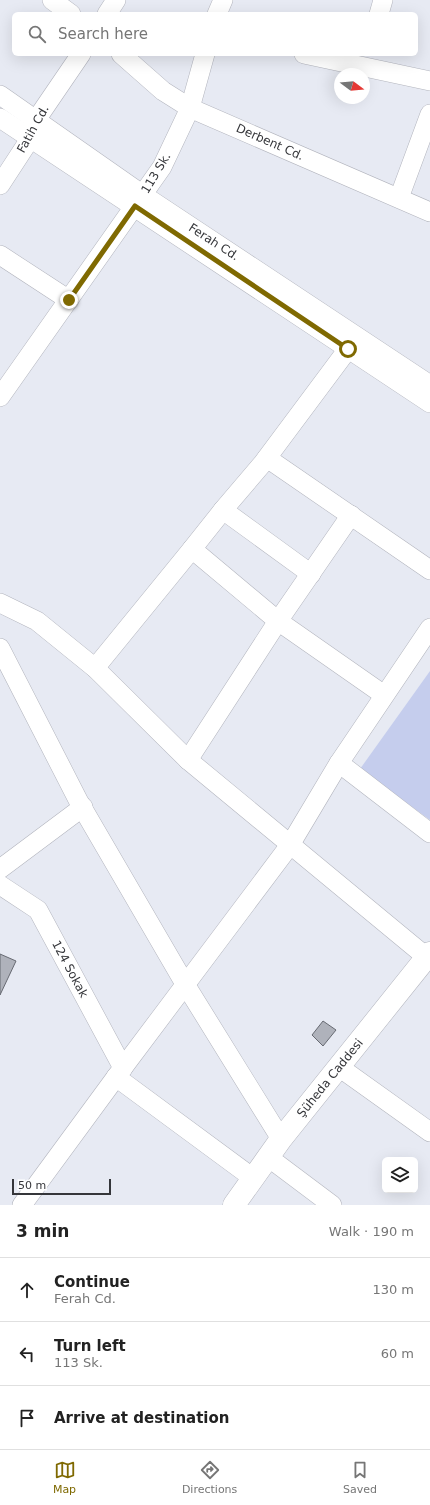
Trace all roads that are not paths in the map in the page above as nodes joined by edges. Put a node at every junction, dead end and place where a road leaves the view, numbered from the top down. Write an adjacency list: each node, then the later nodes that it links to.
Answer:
1 (116, 0): 6 (street)
2 (222, 0): 7 (street)
3 (383, 0): 8 (street)
4 (54, 1): 5 (street)
5 (68, 12)
6 (108, 12)
7 (218, 12)
8 (380, 12)
9 (80, 56): 19 (street, Fatih Cd.)
10 (123, 56): 16 (street, Derbent Cd.)
11 (205, 56): 16 (street, 113 Sk.)
12 (325, 56): 13 (street)
13 (367, 60): 14 (street)
14 (430, 81)
15 (0, 95): 19 (street, Ferah Cd.)
16 (190, 108): 22 (street, Derbent Cd.); 23 (street, 113 Sk.)
17 (430, 114): 22 (street)
18 (0, 118): 20 (street, Ferah Cd.)
19 (36, 120): 20 (street, Fatih Cd.); 23 (street, Ferah Cd.)
20 (30, 139): 21 (street, Fatih Cd.); 23 (street, Ferah Cd.)
21 (0, 184)
22 (399, 198): 24 (street, Derbent Cd.)
23 (139, 201): 26 (street, 113 Sk.); 27 (street, Ferah Cd.); 29 (street, Ferah Cd.)
24 (430, 212)
25 (0, 255): 26 (street)
26 (69, 300): 28 (street, 113 Sk.)
27 (348, 349): 29 (street, Ferah Cd.); 30 (street)
28 (1, 394)
29 (430, 397)
30 (267, 458): 31 (street); 32 (street)
31 (222, 510): 33 (street); 35 (street)
32 (351, 516): 34 (street); 35 (street)
33 (192, 549): 37 (street); 40 (street)
34 (430, 570)
35 (310, 574): 37 (street)
36 (0, 603): 40 (street)
37 (278, 621): 41 (street); 42 (street)
38 (430, 628): 41 (street)
39 (0, 648): 44 (street)
40 (95, 668): 42 (street)
41 (384, 695): 43 (street)
42 (188, 760): 46 (street)
43 (339, 763): 45 (street); 46 (street)
44 (82, 807): 47 (street); 50 (street)
45 (430, 833)
46 (290, 845): 49 (street); 50 (street)
47 (0, 869)
48 (0, 885): 52 (street, 124 Sokak)
49 (429, 957): 51 (main road, Şüheda Caddesi)
50 (185, 984): 52 (street); 54 (street)
51 (339, 1067): 53 (street); 54 (main road, Şüheda Caddesi)
52 (120, 1072): 56 (street); 57 (street)
53 (430, 1132)
54 (281, 1140): 55 (main road, Şüheda Caddesi)
55 (268, 1157): 56 (main road, Şüheda Caddesi); 59 (street)
56 (253, 1178): 58 (main road, Şüheda Caddesi)
57 (22, 1205)
58 (234, 1205)
59 (332, 1205)

